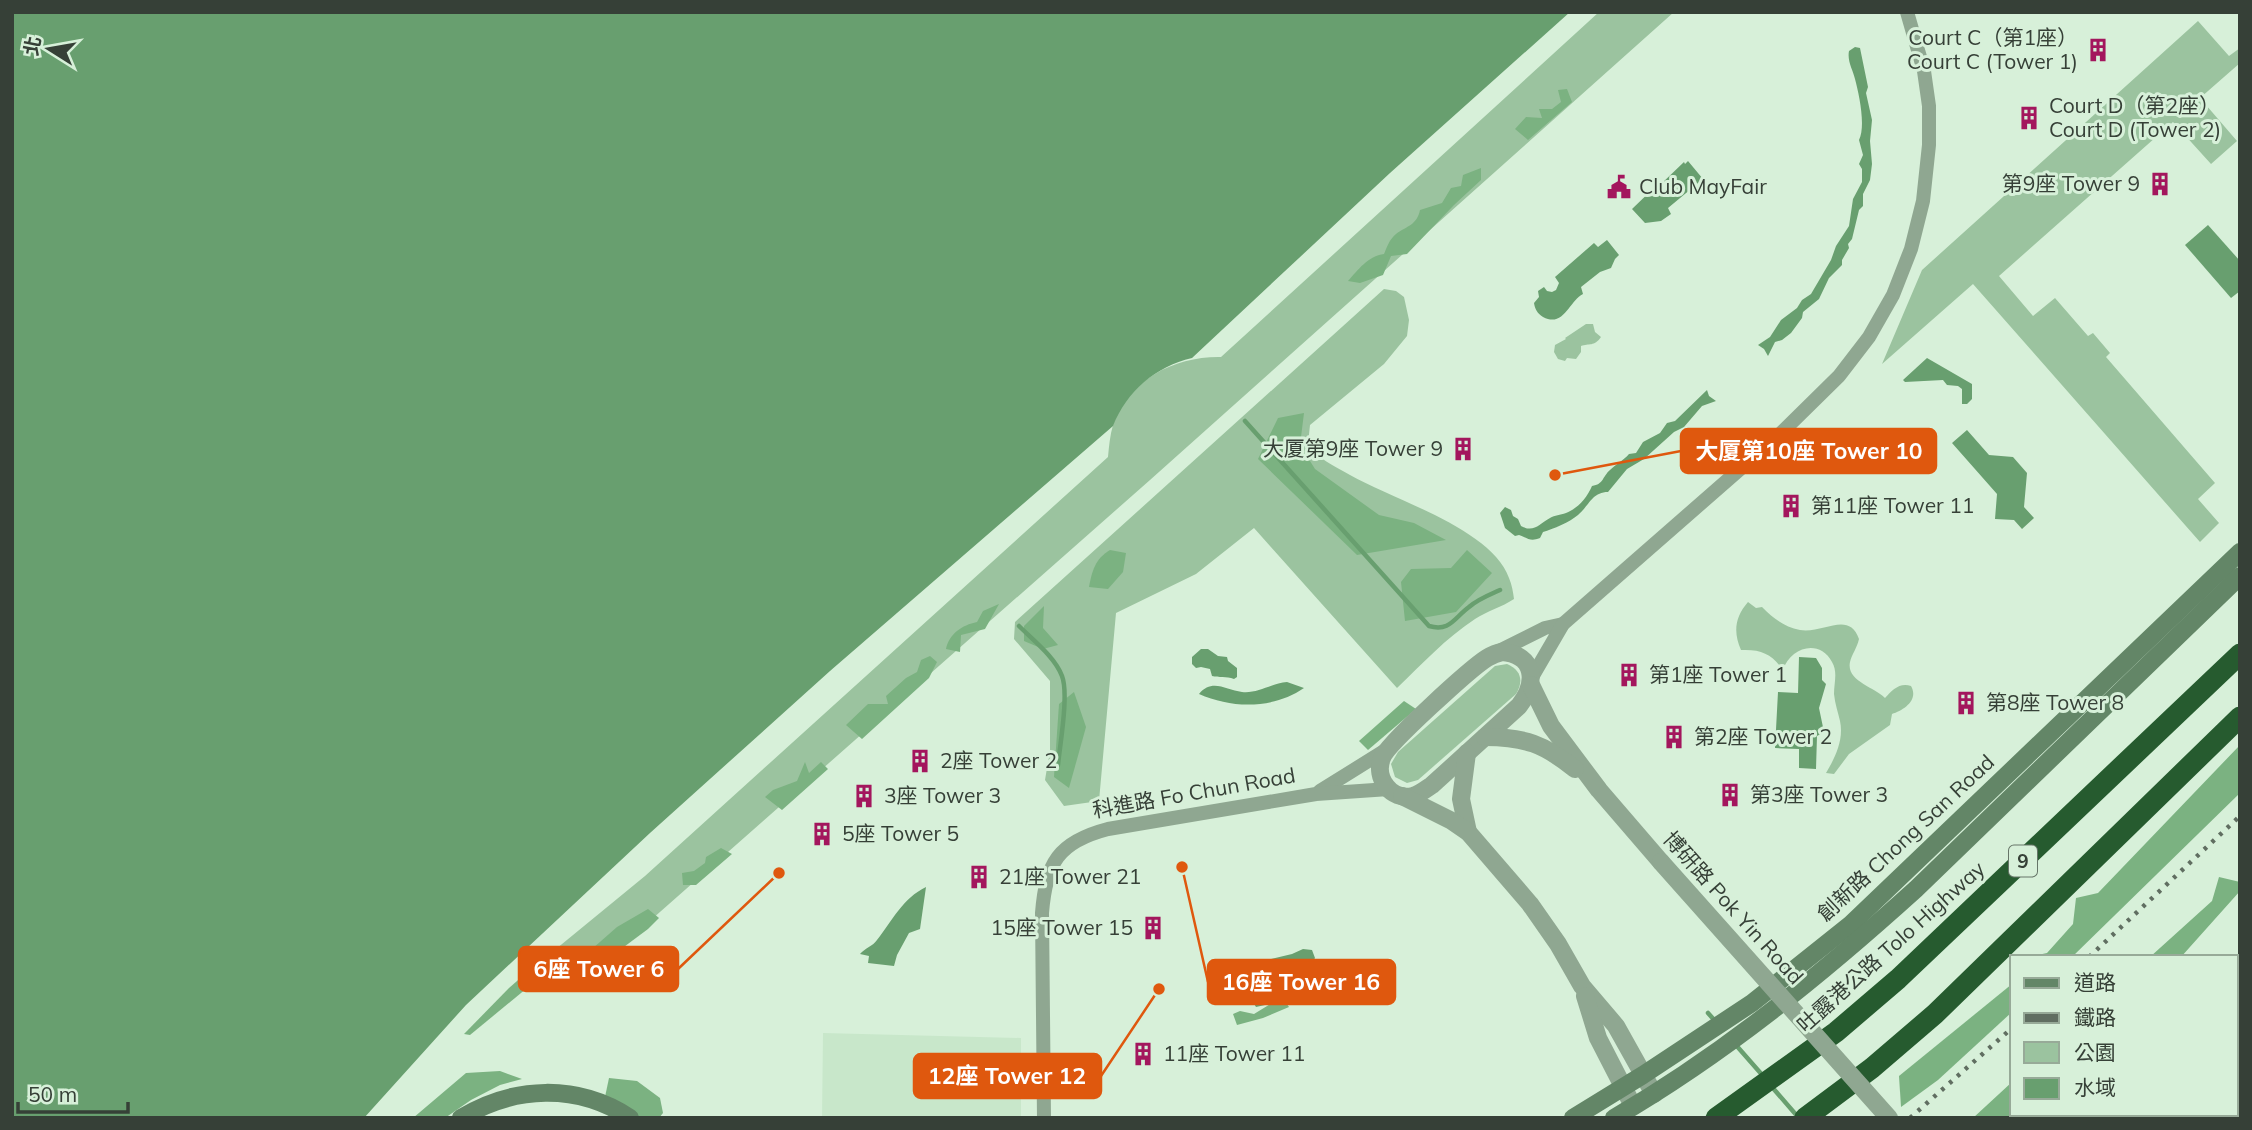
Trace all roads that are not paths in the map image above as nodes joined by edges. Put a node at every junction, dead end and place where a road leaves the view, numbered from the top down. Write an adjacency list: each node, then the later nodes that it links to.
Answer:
1 (1907, 12): 4 (street, 科進路 Fo Chun Road)
2 (2240, 552): 17 (main road, 創新路 Chong San Road)
3 (2240, 576): 19 (main road, 創新路 Chong San Road)
4 (1563, 624): 6 (street, 科進路 Fo Chun Road); 7 (street, 科進路 Fo Chun Road)
5 (2240, 654): 21 (highway, 吐露港公路 Tolo Highway / 9)
6 (1485, 659): 7 (street); 10 (street, 科進路 Fo Chun Road)
7 (1531, 682): 9 (street, 科進路 Fo Chun Road); 12 (street, 博研路 Pok Yin Road)
8 (2240, 717): 27 (highway, 9)
9 (1485, 737): 11 (street, 科進路 Fo Chun Road); 12 (street, 博研路 Pok Yin Road)
10 (1389, 748): 13 (street); 14 (street, 科進路 Fo Chun Road)
11 (1467, 753): 13 (street, 科進路 Fo Chun Road); 15 (street)
12 (1599, 790): 28 (street, 博研路 Pok Yin Road, bridge)
13 (1396, 793): 14 (street, 科進路 Fo Chun Road); 15 (street)
14 (1316, 794): 24 (street, 科進路 Fo Chun Road)
15 (1468, 832): 16 (street)
16 (1582, 986): 17 (street); 18 (street)
17 (1643, 1075): 18 (main road, 創新路 Chong San Road); 19 (street)
18 (1623, 1088): 20 (street); 25 (main road, 創新路 Chong San Road)
19 (1654, 1094): 20 (main road, 創新路 Chong San Road)
20 (1633, 1107): 26 (main road, 創新路 Chong San Road)
21 (1719, 1116)
22 (461, 1118): 23 (main road)
23 (630, 1118)
24 (1044, 1118)
25 (1573, 1118)
26 (1614, 1118)
27 (1805, 1118)
28 (1889, 1118)

